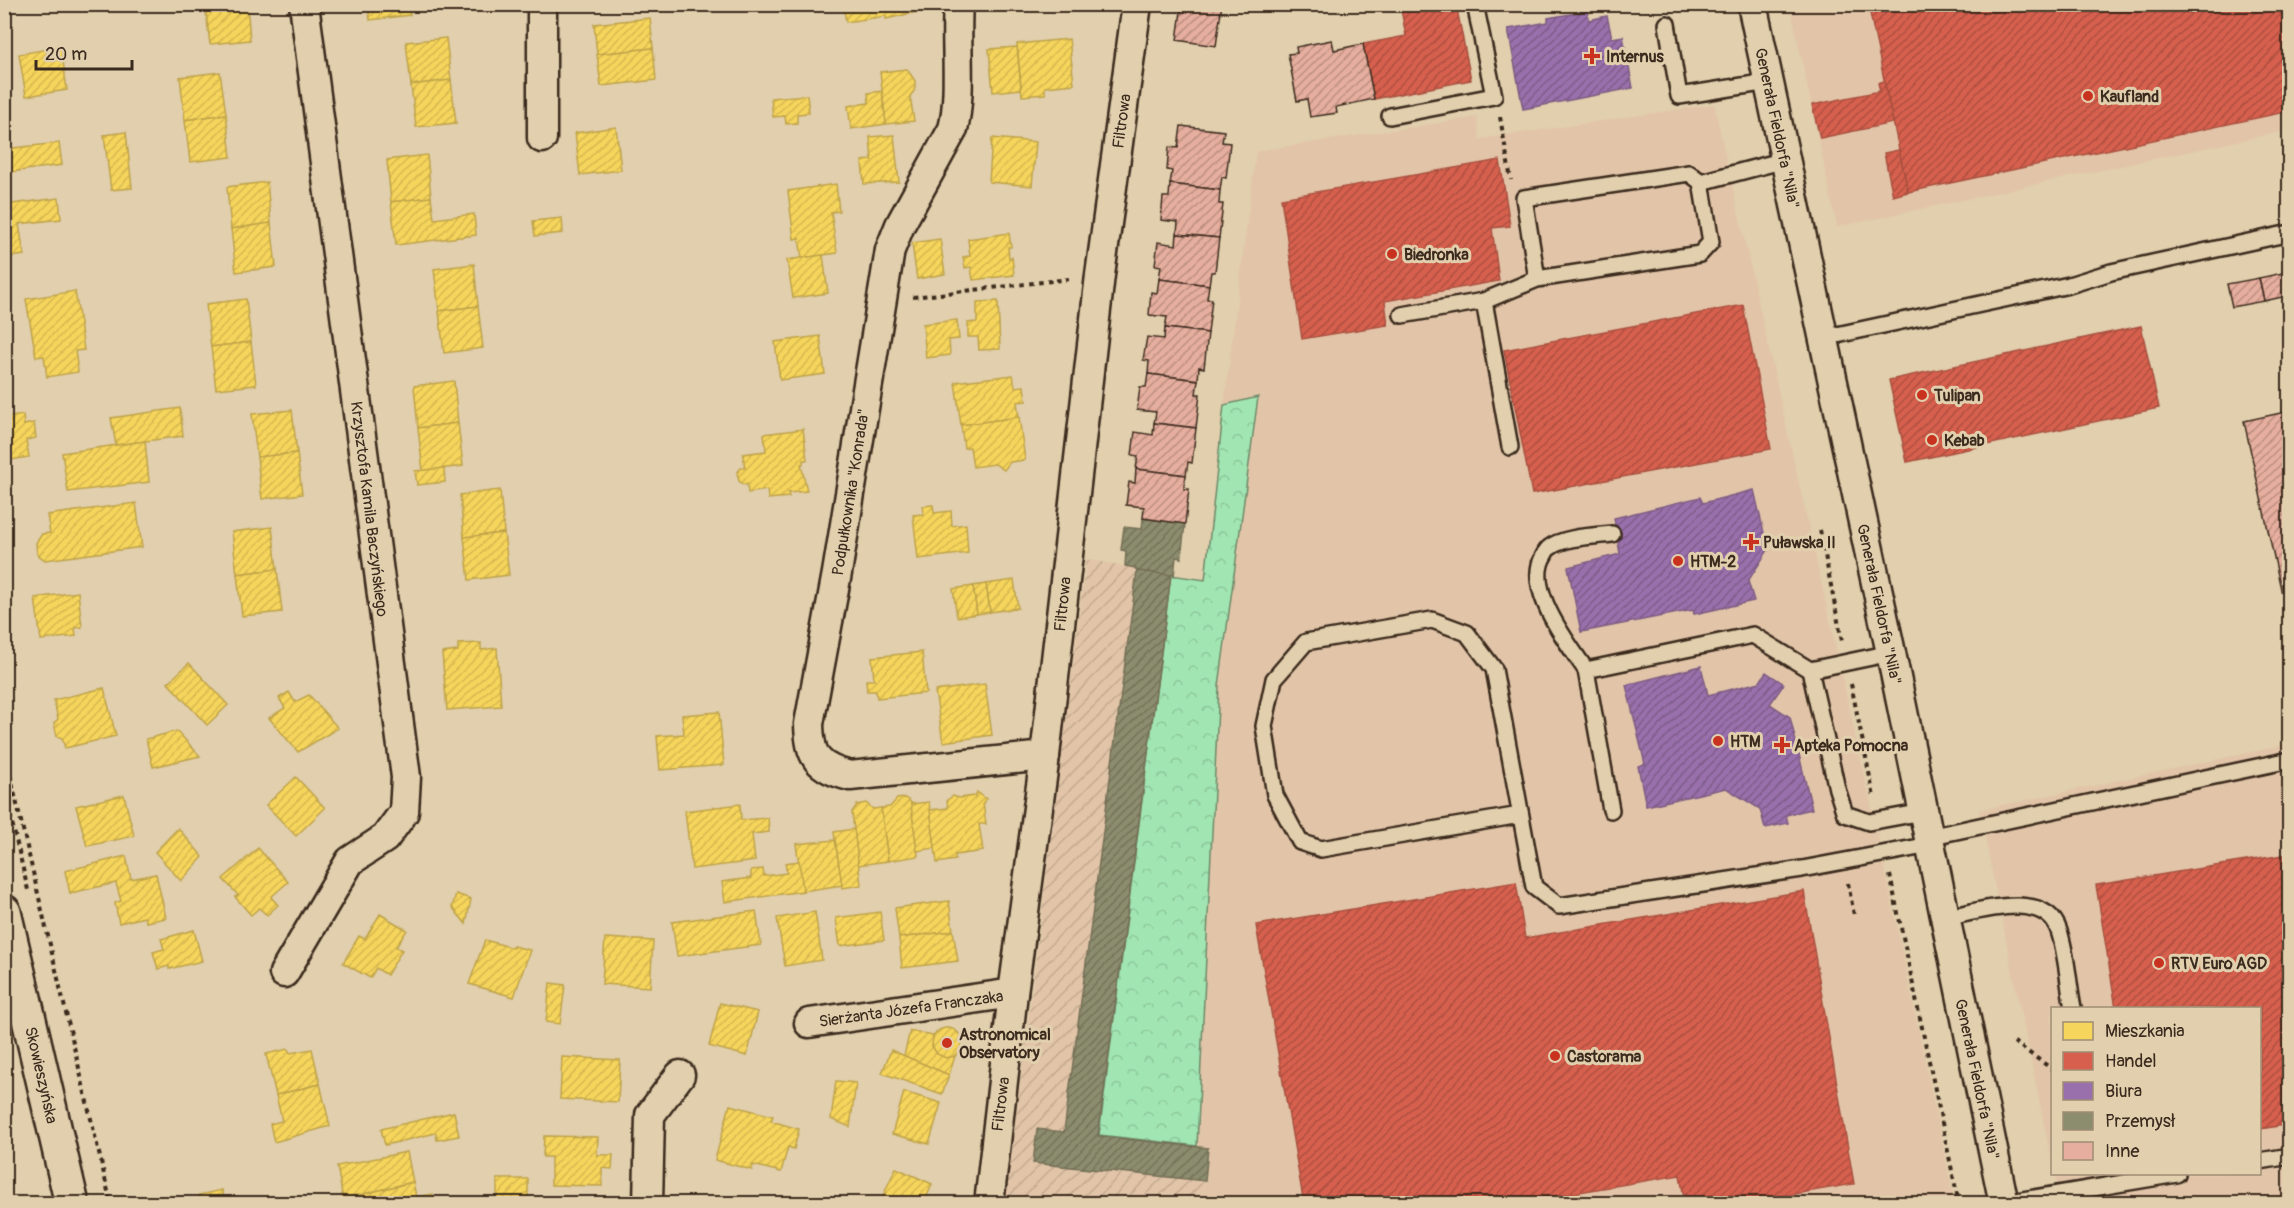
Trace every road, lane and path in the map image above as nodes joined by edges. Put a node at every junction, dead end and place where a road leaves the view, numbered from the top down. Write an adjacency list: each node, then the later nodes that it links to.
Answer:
1 (304, 4): 37 (street, Krzysztofa Kamila Baczyńskiego)
2 (543, 4): 11 (street)
3 (958, 4): 18 (street, Podpułkownika "Konrada")
4 (1137, 4): 16 (street, Filtrowa)
5 (1475, 4): 9 (lane)
6 (1752, 4): 8 (street, Generała Fieldorfa "Nila")
7 (1666, 24): 8 (lane)
8 (1768, 82): 12 (street, Generała Fieldorfa "Nila")
9 (1390, 116)
10 (1502, 125): 14 (path)
11 (542, 138)
12 (1785, 160): 13 (lane); 21 (street, Generała Fieldorfa "Nila")
13 (1701, 182): 14 (lane); 17 (lane)
14 (1524, 198): 17 (lane)
15 (2289, 233): 21 (lane)
16 (1100, 275): 18 (path); 28 (street, Filtrowa)
17 (1537, 279): 19 (lane)
18 (882, 301): 28 (street, Podpułkownika "Konrada")
19 (1484, 301): 20 (lane); 22 (lane)
20 (1402, 315)
21 (1823, 338): 24 (street, Generała Fieldorfa "Nila")
22 (1510, 447)
23 (1612, 534): 25 (lane)
24 (1891, 653): 26 (lane); 32 (street, Generała Fieldorfa "Nila")
25 (1586, 670): 26 (lane); 30 (lane)
26 (1810, 670): 32 (lane)
27 (4, 749): 50 (path)
28 (1045, 756): 38 (street, Filtrowa)
29 (2289, 760): 32 (lane)
30 (1611, 810)
31 (1520, 815): 31 (lane); 33 (lane)
32 (1927, 831): 33 (lane); 36 (street, Generała Fieldorfa "Nila")
33 (1844, 862): 35 (path)
34 (4, 912): 48 (street, Skowieszyńska)
35 (1854, 915)
36 (1945, 918): 39 (lane); 53 (street, Generała Fieldorfa "Nila")
37 (284, 973)
38 (1013, 993): 40 (street, Sierżanta Józefa Franczaka); 52 (street, Filtrowa)
39 (2073, 1007)
40 (809, 1023)
41 (2014, 1042): 42 (path)
42 (2051, 1068)
43 (680, 1075): 51 (street)
44 (2289, 1156): 45 (lane)
45 (2261, 1161)
46 (2151, 1175): 47 (lane)
47 (2100, 1179): 53 (lane)
48 (61, 1199): 49 (path)
49 (16, 1203)
50 (111, 1203)
51 (648, 1203)
52 (989, 1203)
53 (2004, 1203)

